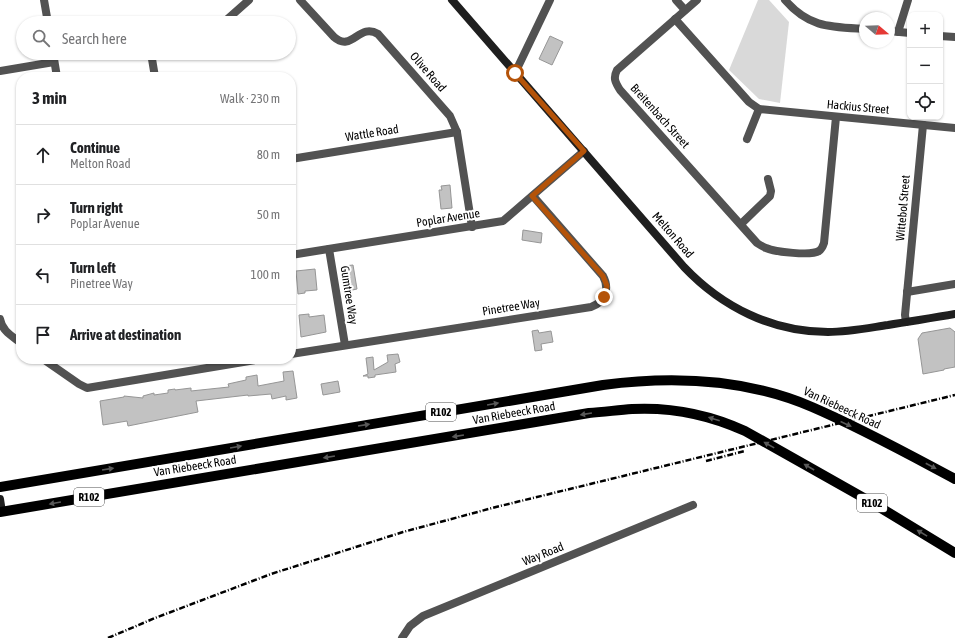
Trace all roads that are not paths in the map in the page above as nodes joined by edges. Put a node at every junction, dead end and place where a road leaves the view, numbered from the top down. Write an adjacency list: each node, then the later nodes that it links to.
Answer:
1 (44, 0): 11 (street)
2 (249, 0): 12 (street)
3 (300, 0): 30 (street, Olive Road)
4 (550, 0): 25 (street)
5 (676, 0): 10 (street)
6 (697, 0): 10 (street, Breitenbach Street)
7 (785, 0): 14 (street)
8 (908, 0): 16 (street)
9 (454, 1): 25 (street, Melton Road)
10 (685, 10): 13 (street, Breitenbach Street)
11 (47, 16)
12 (231, 16)
13 (675, 19): 26 (street); 36 (street, Breitenbach Street)
14 (859, 29)
15 (895, 32): 16 (street)
16 (898, 32): 17 (street)
17 (907, 33)
18 (943, 36): 19 (street)
19 (955, 37)
20 (152, 60): 24 (street)
21 (54, 62): 22 (street); 23 (street)
22 (0, 71)
23 (56, 72)
24 (154, 72)
25 (515, 73): 32 (street, Melton Road)
26 (759, 108): 27 (street, Hackius Street); 31 (street)
27 (836, 117): 28 (street, Hackius Street); 36 (street, Breitenbach Street)
28 (923, 125): 29 (street, Hackius Street); 41 (street, Wittebol Street)
29 (955, 128)
30 (457, 132): 33 (street, Wattle Road); 37 (street, Olive Road)
31 (747, 139)
32 (584, 151): 35 (street, Poplar Avenue); 44 (street, Melton Road)
33 (296, 158)
34 (768, 179): 36 (street)
35 (532, 196): 37 (street, Poplar Avenue); 46 (street, Pinetree Way)
36 (741, 224)
37 (472, 226): 38 (street, Poplar Avenue)
38 (329, 249): 39 (street, Poplar Avenue); 46 (street, Gumtree Way)
39 (296, 254)
40 (955, 284): 41 (street)
41 (907, 292): 44 (street, Wittebol Street)
42 (955, 314): 44 (street, Melton Road)
43 (0, 319): 45 (street)
44 (906, 322)
45 (16, 339)
46 (345, 345): 47 (street, Pinetree Way)
47 (296, 353)
48 (50, 364): 51 (street)
49 (208, 364): 51 (street)
50 (232, 364): 51 (street)
51 (209, 368)
52 (955, 479): 53 (main road, Van Riebeeck Road / R102, one-way to 52)
53 (0, 487)
54 (0, 499): 56 (street)
55 (692, 505): 58 (street, Way Road)
56 (1, 512): 57 (main road, Van Riebeeck Road / R102, one-way to 56)
57 (955, 553)
58 (402, 638)

